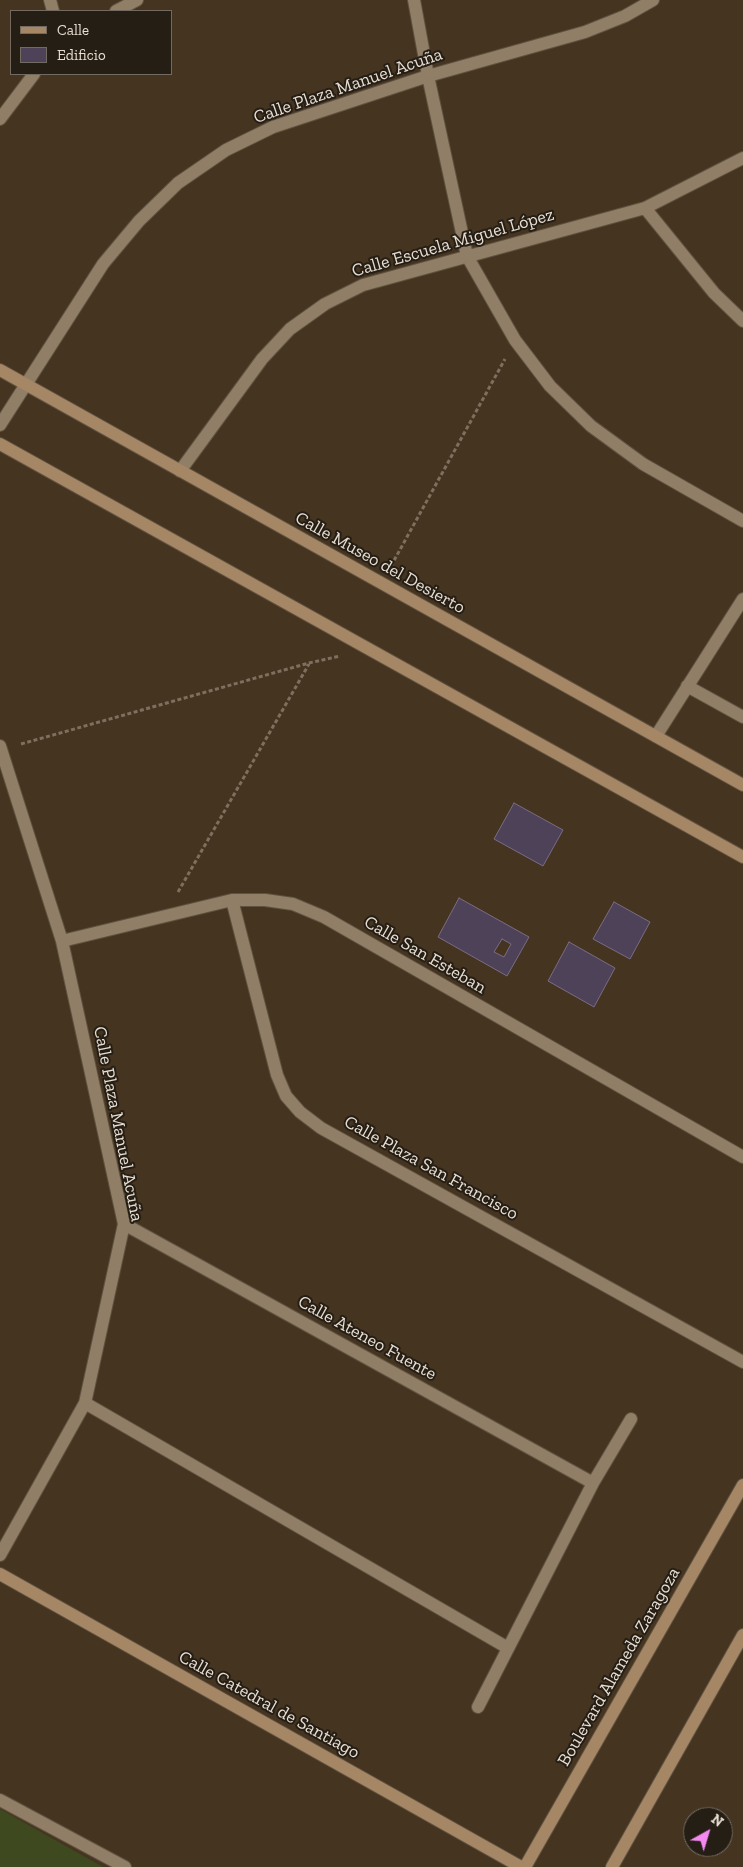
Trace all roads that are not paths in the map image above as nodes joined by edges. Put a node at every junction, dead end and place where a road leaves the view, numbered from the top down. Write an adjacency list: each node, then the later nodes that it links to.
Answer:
1 (137, 0): 4 (street)
2 (414, 0): 6 (street)
3 (652, 0): 6 (street, Calle Plaza Manuel Acuña)
4 (118, 10)
5 (33, 75): 7 (street)
6 (428, 76): 10 (street); 13 (street, Calle Plaza Manuel Acuña)
7 (0, 118)
8 (743, 158): 9 (street, Calle Escuela Miguel López)
9 (645, 208): 10 (street, Calle Escuela Miguel López); 11 (street)
10 (467, 256): 16 (street, Calle Escuela Miguel López); 17 (street)
11 (743, 321)
12 (0, 370): 13 (street, Calle Museo del Desierto)
13 (25, 384): 14 (street, Calle Plaza Manuel Acuña); 16 (street, Calle Museo del Desierto)
14 (0, 425)
15 (0, 444): 24 (street)
16 (180, 471): 21 (street, Calle Museo del Desierto)
17 (743, 521)
18 (743, 599): 19 (street)
19 (687, 686): 20 (street); 21 (street)
20 (743, 717)
21 (656, 736): 23 (street, Calle Museo del Desierto)
22 (1, 748): 26 (street, Calle Plaza Manuel Acuña)
23 (743, 785)
24 (743, 857)
25 (232, 900): 26 (street, Calle San Esteban); 27 (street, Calle San Esteban); 29 (street, Calle Plaza San Francisco)
26 (62, 941): 28 (street, Calle Plaza Manuel Acuña)
27 (743, 1157)
28 (124, 1224): 30 (street, Calle Plaza Manuel Acuña); 32 (street, Calle Ateneo Fuente)
29 (743, 1362)
30 (85, 1403): 34 (street, Calle Plaza Manuel Acuña); 37 (street)
31 (631, 1419): 32 (street)
32 (593, 1483): 37 (street)
33 (743, 1485): 42 (street, Boulevard Alameda Zaragoza)
34 (0, 1555)
35 (0, 1574): 41 (street, Calle Catedral de Santiago)
36 (743, 1634): 43 (street)
37 (508, 1648): 38 (street)
38 (478, 1707)
39 (0, 1800): 40 (street)
40 (125, 1867)
41 (521, 1867)
42 (525, 1867)
43 (612, 1867)

